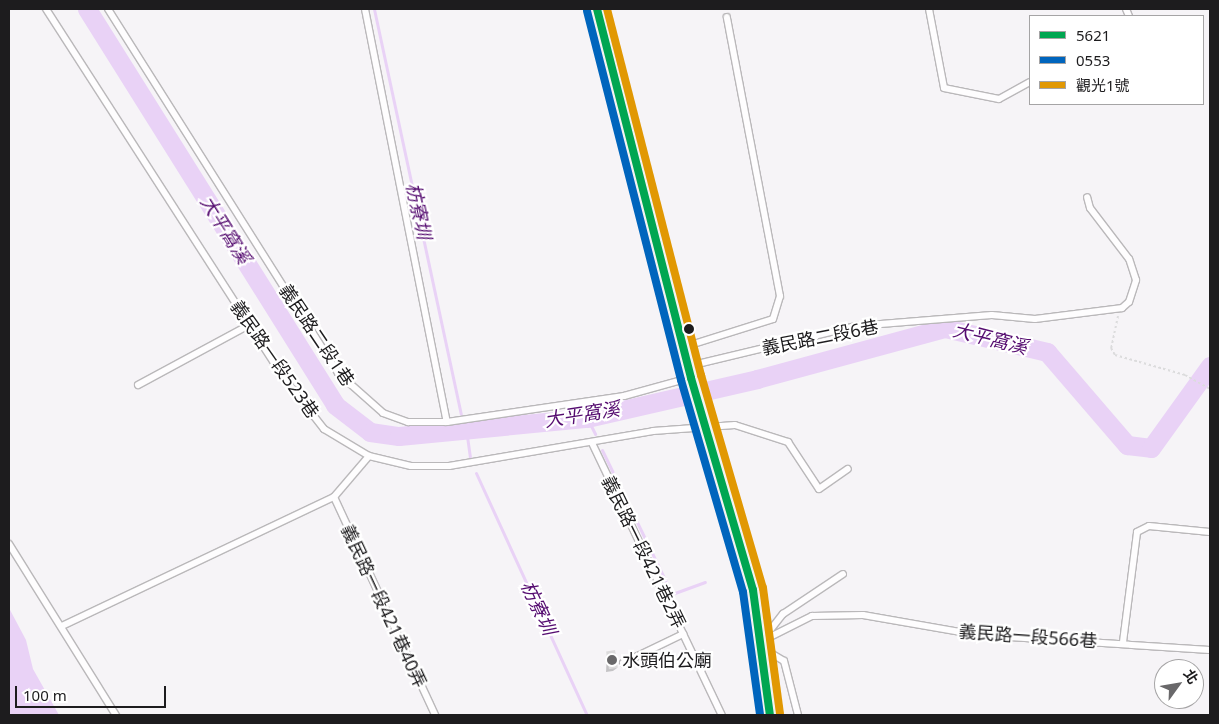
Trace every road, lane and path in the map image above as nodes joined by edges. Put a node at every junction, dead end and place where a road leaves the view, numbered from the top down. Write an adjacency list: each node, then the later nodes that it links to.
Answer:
1 (46, 9): 10 (lane, 義民路一段523巷)
2 (108, 9): 15 (lane, 義民路二段1巷)
3 (365, 9): 15 (lane)
4 (597, 9): 11 (street)
5 (929, 9): 7 (lane)
6 (727, 16): 11 (lane)
7 (1029, 83)
8 (1087, 197): 9 (lane)
9 (1116, 309): 12 (lane, 義民路二段6巷); 14 (path)
10 (249, 325): 13 (lane); 18 (lane, 義民路一段523巷)
11 (683, 348): 12 (street)
12 (689, 372): 15 (lane, 義民路二段1巷); 16 (street)
13 (138, 385)
14 (1210, 389)
15 (448, 422)
16 (705, 429): 17 (lane, 義民路一段523巷); 19 (lane, 義民路一段523巷); 27 (street)
17 (592, 443): 18 (lane, 義民路一段523巷); 25 (lane, 義民路一段421巷2弄)
18 (368, 456): 20 (lane)
19 (848, 469)
20 (334, 497): 24 (lane); 31 (lane, 義民路一段421巷40弄)
21 (1210, 532): 26 (lane)
22 (9, 544): 24 (lane)
23 (843, 574): 27 (lane)
24 (62, 626): 30 (lane)
25 (683, 634): 29 (lane); 32 (lane, 義民路一段421巷2弄)
26 (1123, 642): 27 (lane, 義民路一段566巷); 28 (lane, 義民路一段566巷)
27 (763, 645): 33 (street); 34 (lane)
28 (1210, 650)
29 (623, 663)
30 (116, 715)
31 (435, 715)
32 (722, 715)
33 (770, 715)
34 (798, 715)

